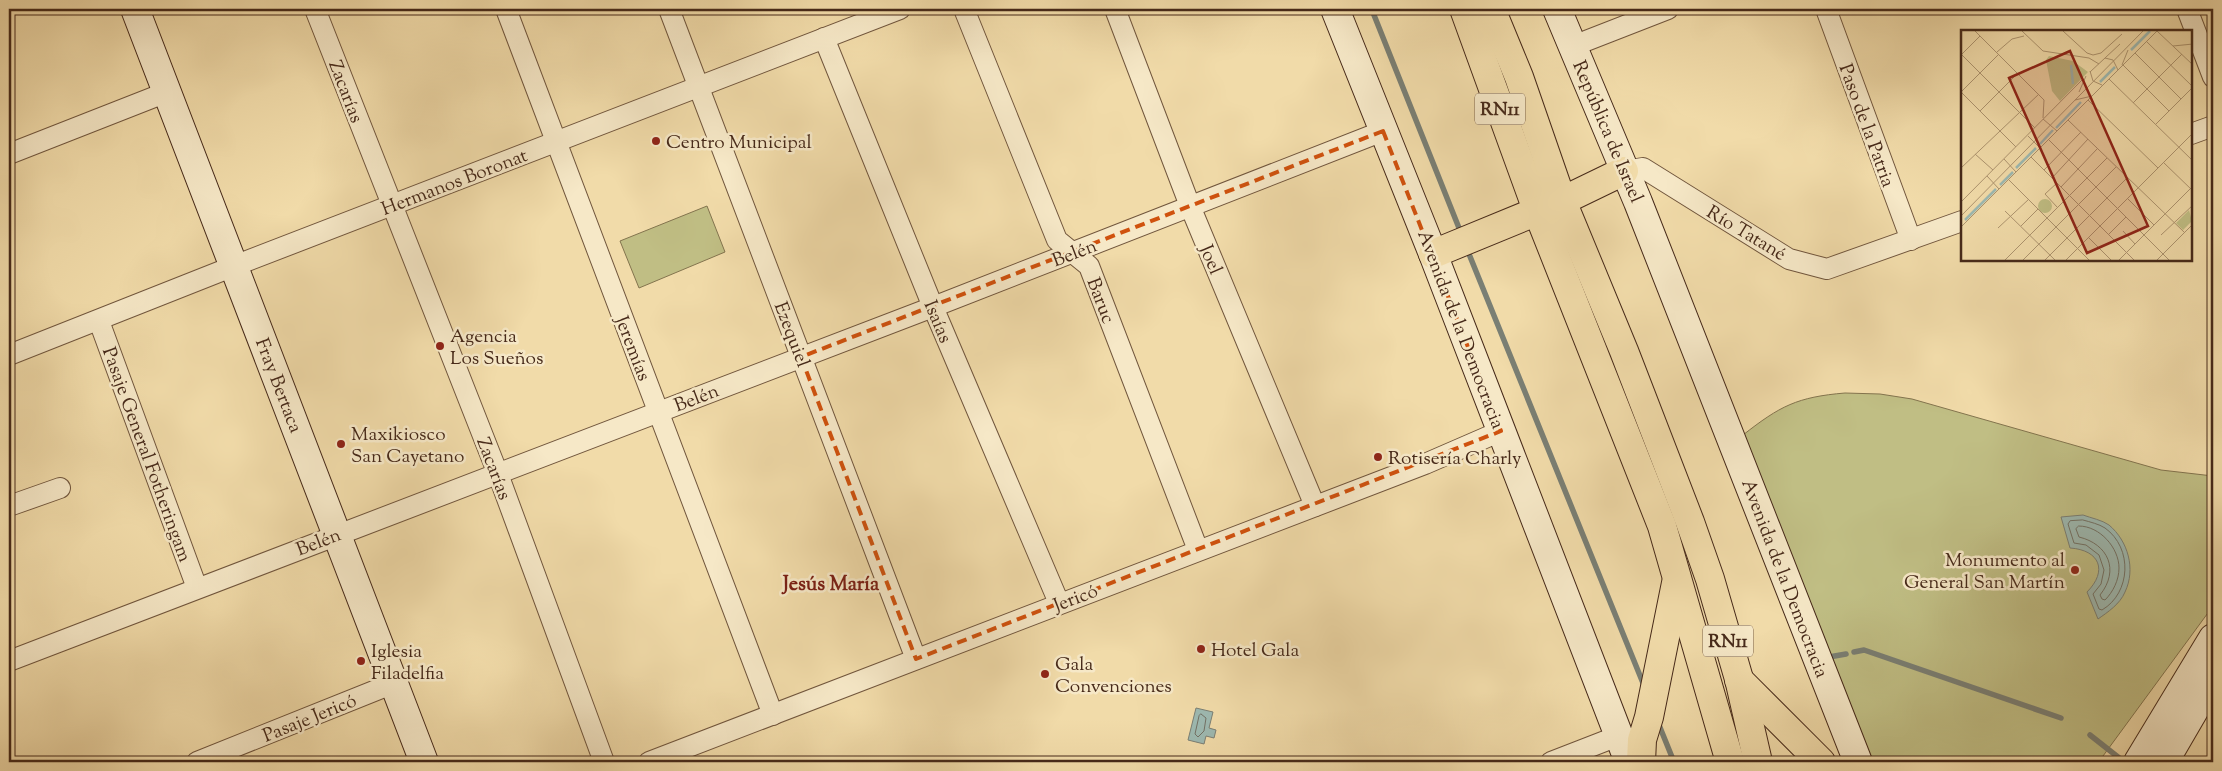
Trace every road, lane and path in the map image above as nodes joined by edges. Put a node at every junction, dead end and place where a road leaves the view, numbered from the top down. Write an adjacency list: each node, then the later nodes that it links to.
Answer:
1 (134, 9): 19 (street, Fray Bertaca)
2 (315, 9): 27 (street, Zacarías)
3 (506, 9): 23 (street, Jeremías)
4 (669, 9): 18 (street, Ezequiel)
5 (964, 9): 32 (street, Baruc)
6 (1115, 9): 28 (street, Joel)
7 (1335, 9): 21 (street, Avenida de la Democracia)
8 (1464, 9): 29 (highway, RN11)
9 (1492, 9): 26 (highway, RN11)
10 (1557, 9): 16 (street, República de Israel)
11 (1668, 9): 16 (street)
12 (1826, 9): 31 (street, Paso de la Patria)
13 (2187, 9): 17 (street)
14 (892, 10): 15 (street, Hermanos Boronat)
15 (824, 38): 18 (street, Hermanos Boronat); 36 (street, Isaías)
16 (1574, 46): 25 (street, República de Israel)
17 (2213, 77)
18 (699, 86): 23 (street, Hermanos Boronat); 39 (street, Ezequiel)
19 (167, 92): 24 (street); 35 (street, Fray Bertaca)
20 (2213, 126): 22 (street)
21 (1383, 132): 28 (street, Belén); 33 (street, Avenida de la Democracia)
22 (2192, 134)
23 (556, 142): 27 (street, Hermanos Boronat); 40 (street, Jeremías)
24 (9, 154)
25 (1624, 171): 26 (highway); 31 (street, Río Tatané); 34 (street, República de Israel)
26 (1562, 201): 29 (highway); 55 (highway, RN11)
27 (391, 205): 35 (street, Hermanos Boronat); 42 (street, Zacarías)
28 (1190, 206): 32 (street, Belén); 45 (street, Joel)
29 (1537, 210): 33 (highway); 48 (highway, RN11)
30 (1961, 221): 31 (street, Río Tatané)
31 (1911, 240)
32 (1073, 253): 36 (street, Belén); 47 (street, Baruc)
33 (1433, 254): 41 (street, Avenida de la Democracia)
34 (1659, 254): 69 (street, Avenida de la Democracia)
35 (234, 266): 37 (street, Hermanos Boronat); 46 (street, Fray Bertaca)
36 (933, 307): 39 (street, Belén); 50 (street, Isaías)
37 (99, 321): 38 (street, Hermanos Boronat); 49 (street, Pasaje General Fotheringam)
38 (9, 355)
39 (801, 356): 40 (street, Belén); 52 (street, Ezequiel)
40 (658, 412): 42 (street, Belén); 57 (street, Jeremías)
41 (1501, 431): 45 (street, Jericó); 58 (street, Avenida de la Democracia)
42 (498, 474): 46 (street, Belén); 61 (street, Zacarías)
43 (60, 488): 44 (street)
44 (9, 506)
45 (1314, 506): 47 (street, Jericó)
46 (337, 534): 49 (street, Belén); 56 (street, Fray Bertaca)
47 (1198, 550): 50 (street, Jericó)
48 (1677, 576): 65 (highway); 66 (highway, RN11)
49 (197, 588): 53 (street, Belén)
50 (1059, 603): 52 (street, Jericó)
51 (2213, 638): 70 (street)
52 (916, 659): 57 (street, Jericó)
53 (9, 661)
54 (2213, 678): 71 (street)
55 (1739, 679): 67 (highway, RN11); 68 (highway)
56 (394, 683): 59 (street, Pasaje Jericó); 60 (street, Fray Bertaca)
57 (773, 714): 62 (street, Jericó)
58 (1618, 736): 63 (street); 64 (street, Avenida de la Democracia)
59 (197, 762)
60 (424, 762)
61 (604, 762)
62 (649, 762)
63 (1551, 762)
64 (1629, 762)
65 (1641, 762)
66 (1730, 762)
67 (1758, 762)
68 (1821, 762)
69 (1858, 762)
70 (2138, 762)
71 (2164, 762)

